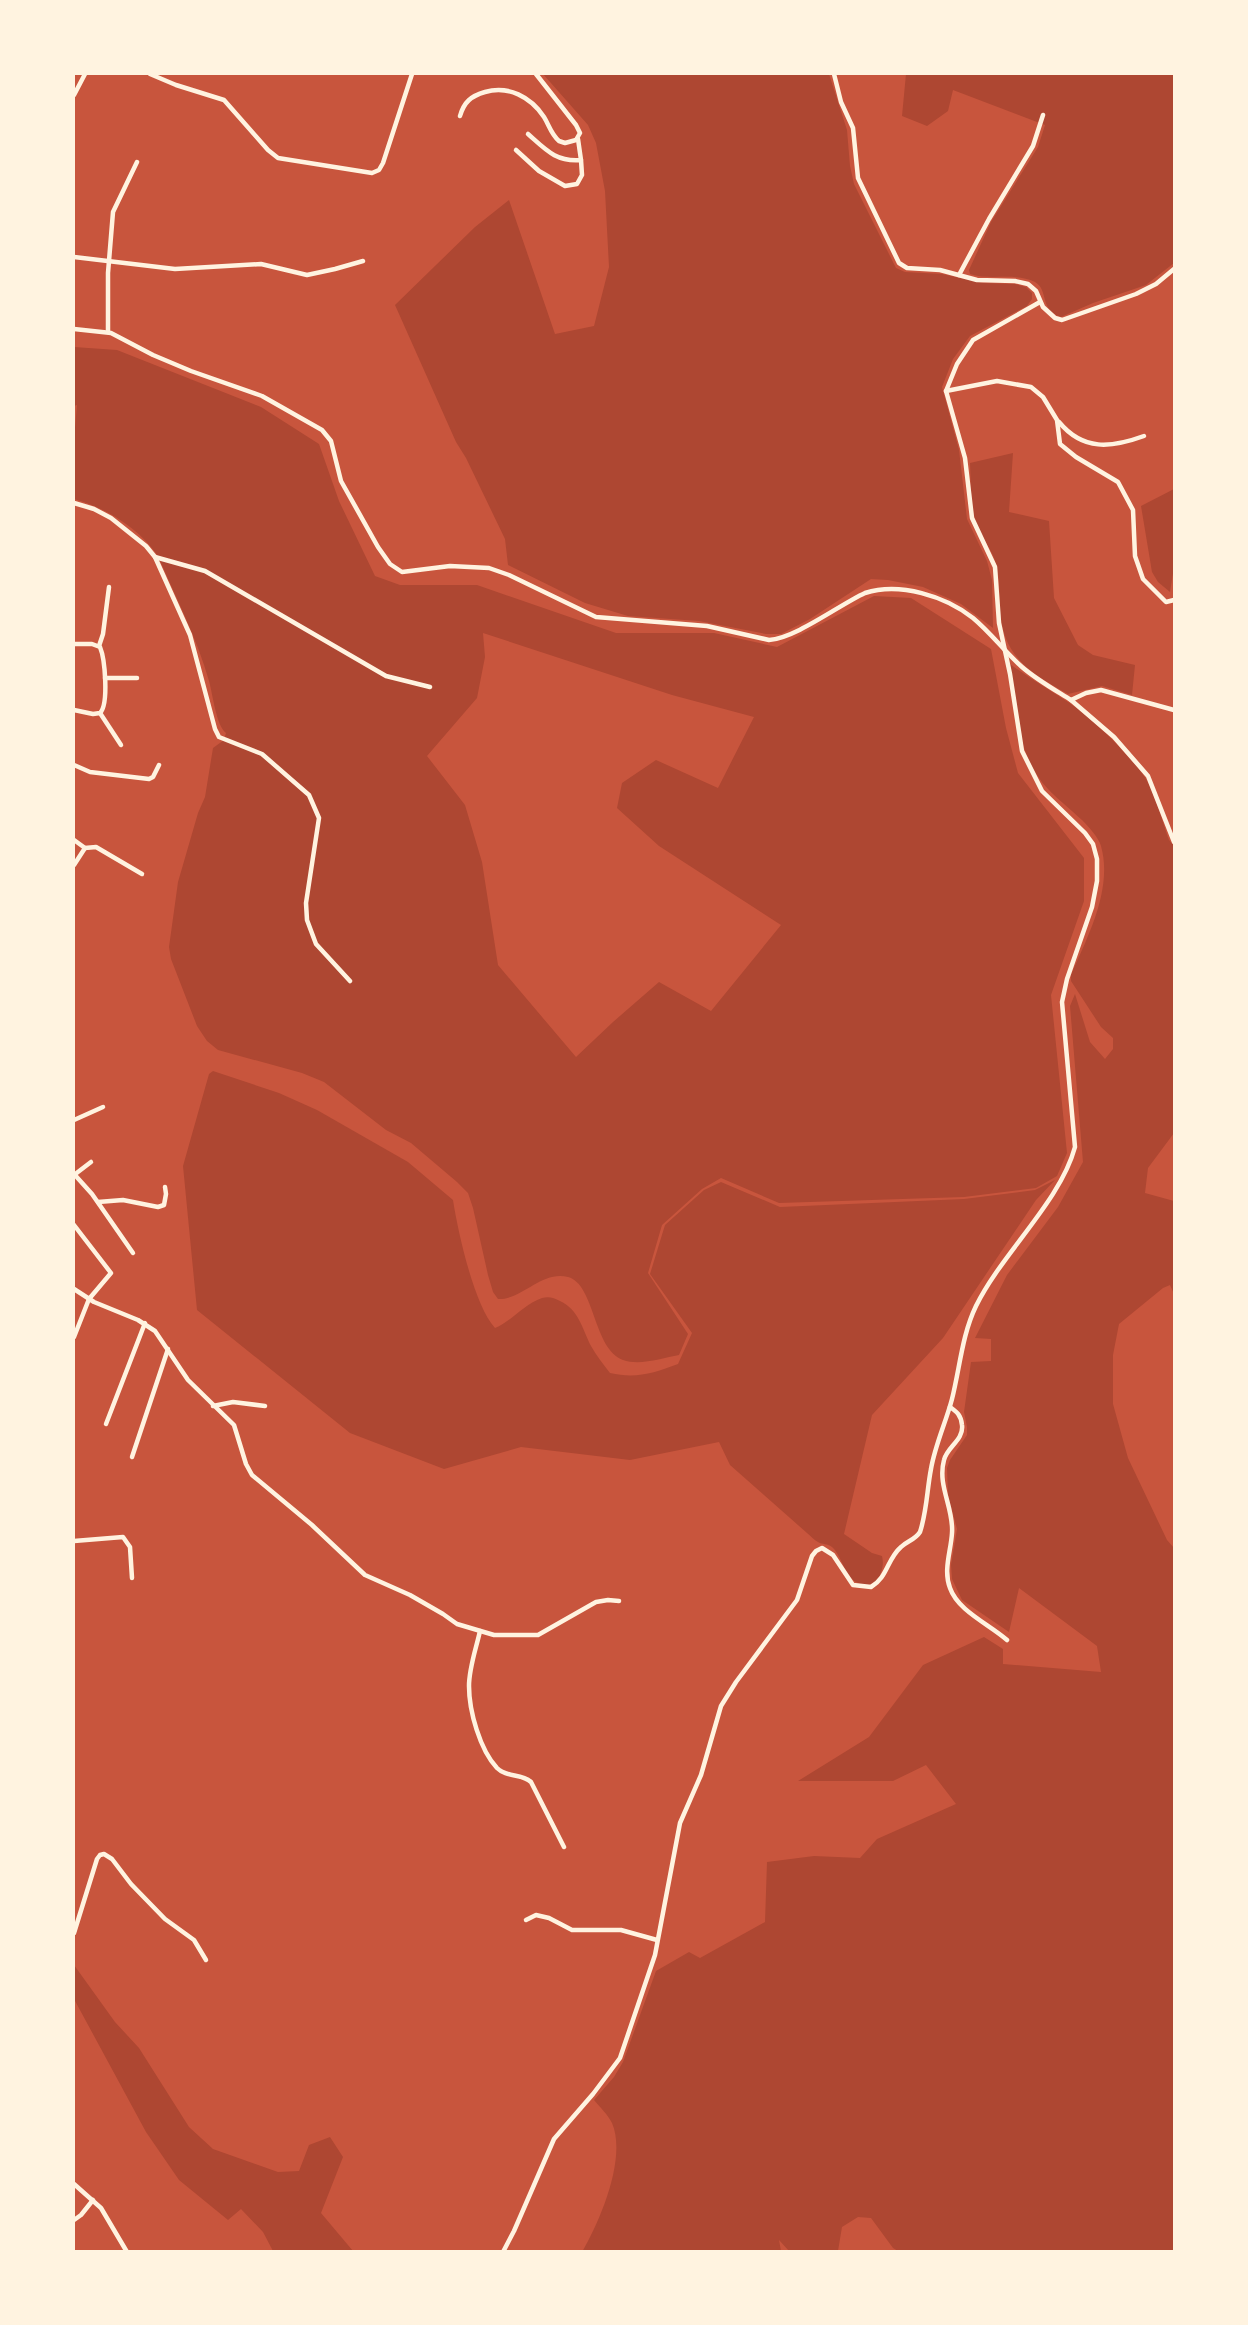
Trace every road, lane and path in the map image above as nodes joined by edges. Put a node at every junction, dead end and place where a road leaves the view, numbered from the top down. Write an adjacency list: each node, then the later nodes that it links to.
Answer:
1 (85, 74): 6 (street)
2 (150, 74): 3 (street)
3 (412, 74)
4 (536, 74): 10 (street)
5 (834, 74): 18 (street)
6 (74, 95)
7 (1043, 115): 18 (street)
8 (460, 116): 10 (street)
9 (528, 134): 12 (street)
10 (578, 139): 12 (street)
11 (516, 150): 12 (street)
12 (581, 160)
13 (137, 162): 15 (street)
14 (74, 257): 15 (street)
15 (108, 260): 16 (street); 21 (street)
16 (363, 261)
17 (1174, 269): 19 (street)
18 (959, 275): 19 (street)
19 (1040, 302): 22 (street)
20 (74, 329): 21 (street)
21 (108, 332): 31 (street)
22 (946, 391): 23 (street); 31 (street)
23 (1057, 420): 24 (street); 28 (street)
24 (1144, 436)
25 (74, 503): 26 (street)
26 (155, 557): 34 (street); 47 (street)
27 (109, 587): 30 (street)
28 (1174, 600)
29 (74, 644): 30 (street)
30 (99, 646): 32 (street)
31 (1003, 646): 35 (street); 63 (street)
32 (105, 678): 33 (street); 38 (street)
33 (137, 678)
34 (430, 687)
35 (1071, 700): 37 (street); 43 (street)
36 (74, 710): 38 (street)
37 (1174, 710)
38 (100, 713): 39 (street)
39 (121, 745)
40 (74, 765): 41 (street)
41 (159, 765)
42 (74, 840): 44 (street)
43 (1174, 842)
44 (85, 848): 45 (street); 46 (street)
45 (74, 865)
46 (142, 874)
47 (350, 981)
48 (103, 1107): 49 (street)
49 (74, 1120)
50 (91, 1162): 51 (street)
51 (74, 1175): 53 (street)
52 (165, 1187): 53 (street)
53 (98, 1203): 55 (street)
54 (74, 1225): 57 (street)
55 (133, 1253)
56 (74, 1289): 57 (street)
57 (89, 1299): 58 (street); 59 (street)
58 (145, 1323): 60 (street); 64 (street)
59 (74, 1337)
60 (168, 1348): 61 (street); 65 (street)
61 (213, 1406): 62 (street); 69 (street)
62 (265, 1406)
63 (950, 1407): 70 (street); 74 (street)
64 (105, 1424)
65 (132, 1457)
66 (74, 1541): 67 (street)
67 (132, 1578)
68 (619, 1601): 69 (street)
69 (480, 1631): 71 (street)
70 (1007, 1640)
71 (564, 1847)
72 (526, 1920): 74 (street)
73 (74, 1933): 75 (street)
74 (657, 1940): 80 (street)
75 (206, 1960)
76 (74, 2184): 77 (street)
77 (93, 2200): 78 (street); 79 (street)
78 (74, 2220)
79 (127, 2252)
80 (503, 2252)

